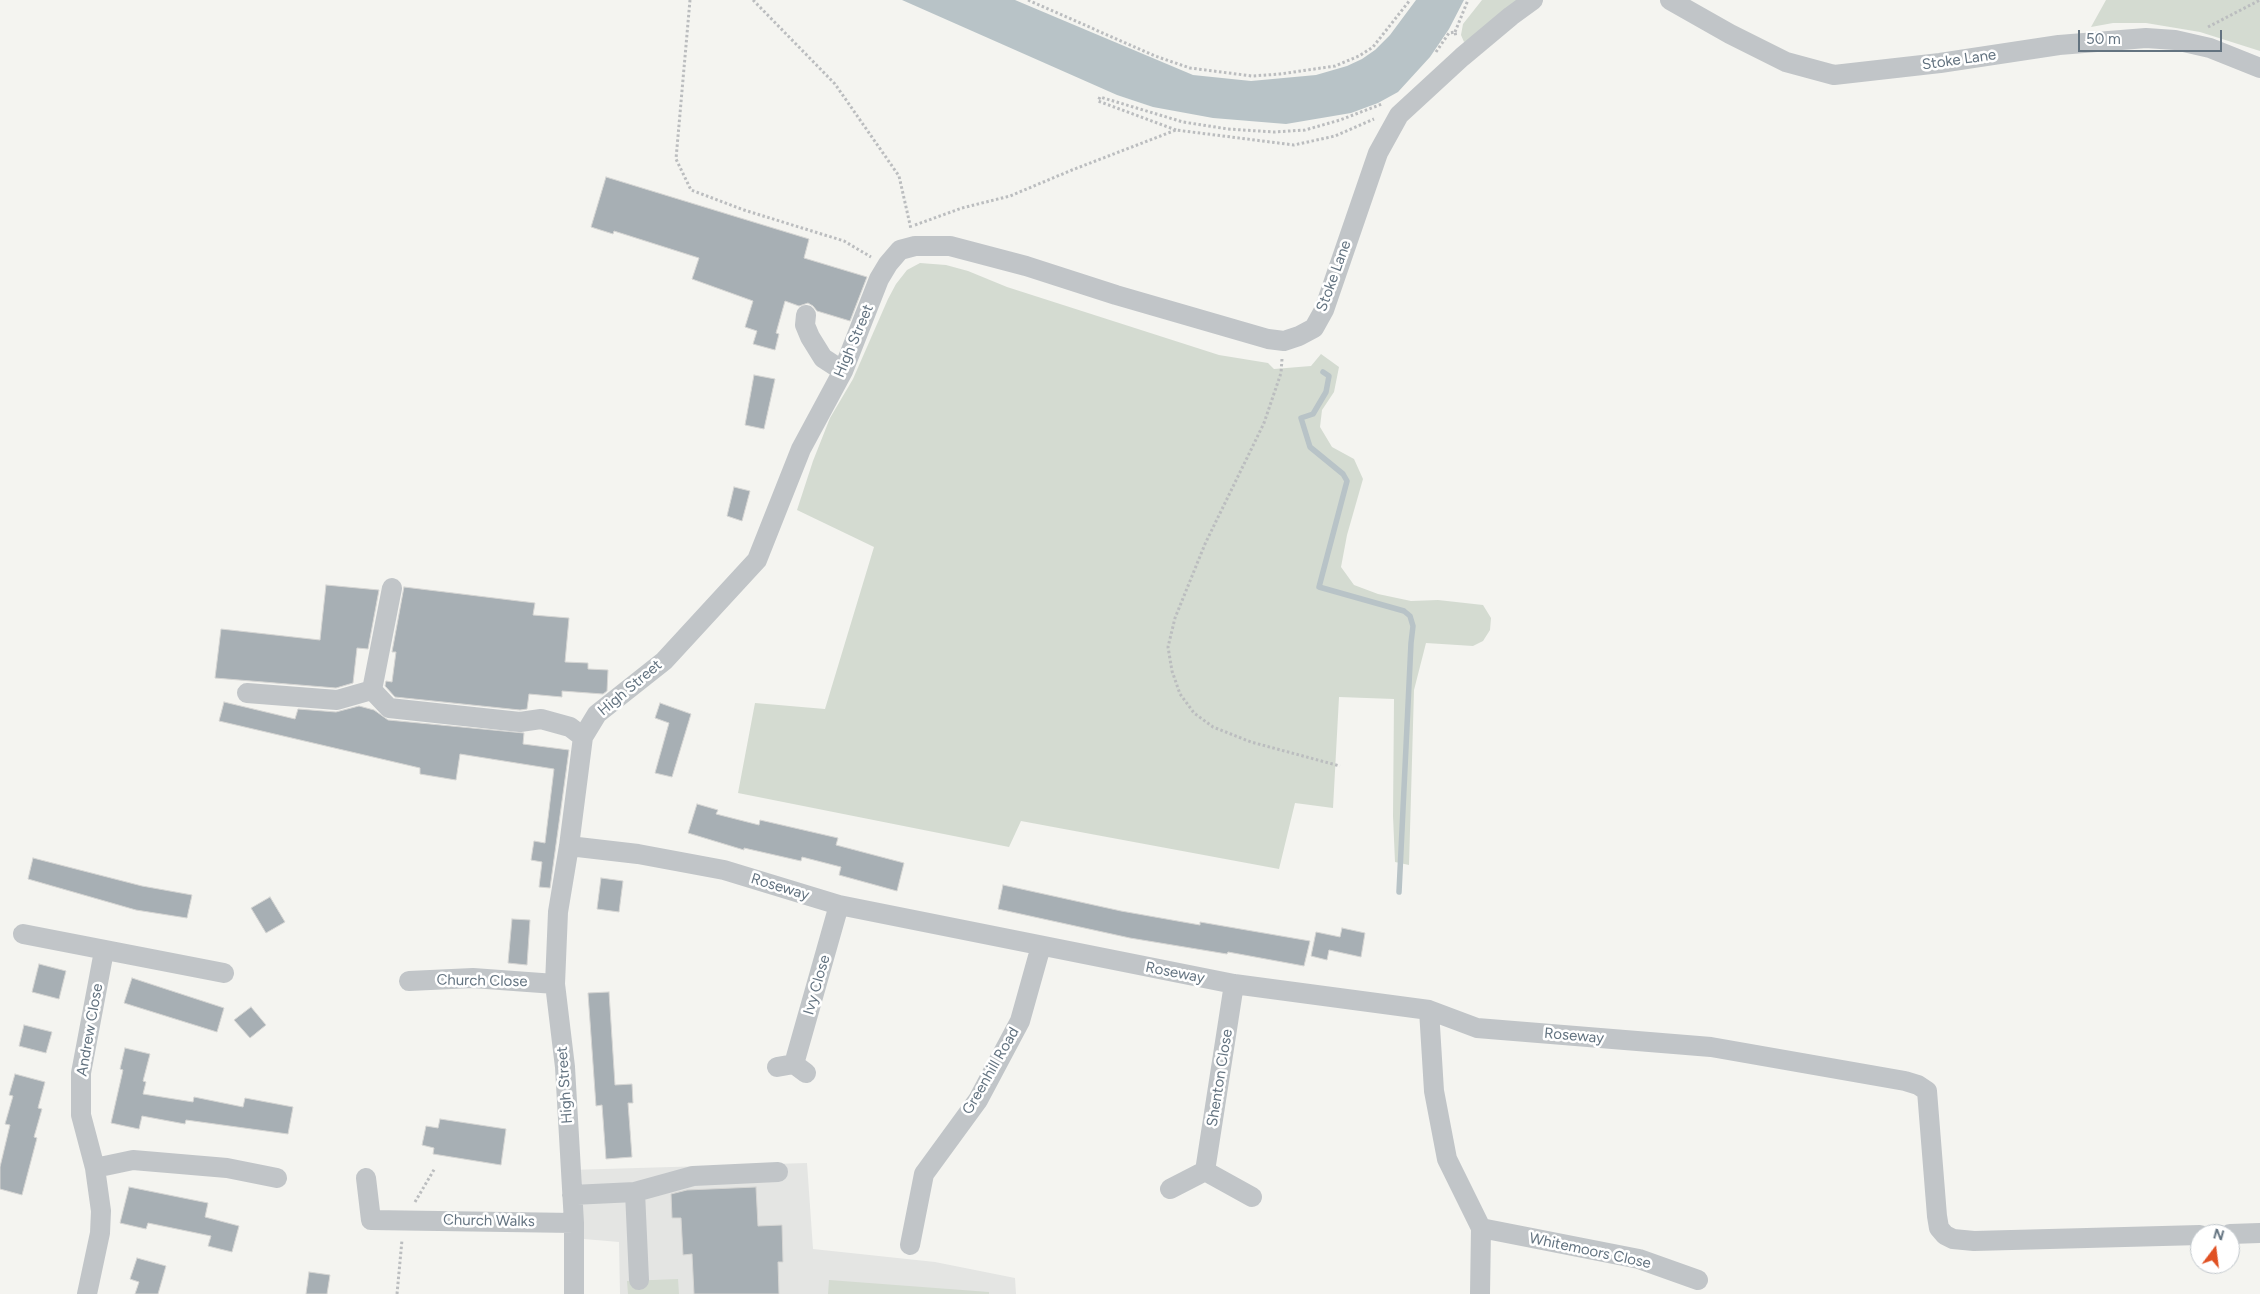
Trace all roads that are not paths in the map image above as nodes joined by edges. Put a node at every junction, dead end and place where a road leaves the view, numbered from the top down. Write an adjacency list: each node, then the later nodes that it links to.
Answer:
1 (1533, 0): 4 (street, Stoke Lane)
2 (1670, 0): 3 (street, Stoke Lane)
3 (2260, 68)
4 (914, 236): 6 (street, High Street)
5 (806, 316): 6 (street)
6 (843, 371): 10 (street, High Street)
7 (392, 588): 8 (street)
8 (372, 690): 9 (street); 10 (street)
9 (247, 693)
10 (583, 737): 11 (street, High Street)
11 (569, 846): 12 (street, Roseway); 18 (street, High Street)
12 (839, 905): 14 (street, Roseway); 21 (street, Ivy Close)
13 (23, 934): 15 (street)
14 (1041, 946): 19 (street, Roseway); 36 (street, Greenhill Road)
15 (104, 951): 16 (street); 22 (street, Andrew Close)
16 (224, 973)
17 (409, 980): 18 (street, Church Close)
18 (555, 984): 29 (street, High Street)
19 (1234, 984): 20 (street, Roseway); 23 (street, Shenton Close)
20 (1429, 1010): 32 (street); 35 (street, Roseway)
21 (793, 1068)
22 (95, 1168): 25 (street); 39 (street, Andrew Close)
23 (1205, 1171): 27 (street); 30 (street)
24 (778, 1172): 28 (street)
25 (277, 1178)
26 (366, 1178): 31 (street, Church Walks)
27 (1170, 1190)
28 (635, 1192): 29 (street); 37 (street)
29 (572, 1195): 31 (street, High Street)
30 (1252, 1197)
31 (574, 1223): 40 (street, High Street)
32 (1481, 1228): 38 (street, Whitemoors Close); 41 (street)
33 (2260, 1233): 34 (street)
34 (2240, 1234)
35 (2190, 1235)
36 (910, 1245)
37 (639, 1280)
38 (1698, 1280)
39 (87, 1294)
40 (574, 1294)
41 (1480, 1294)

